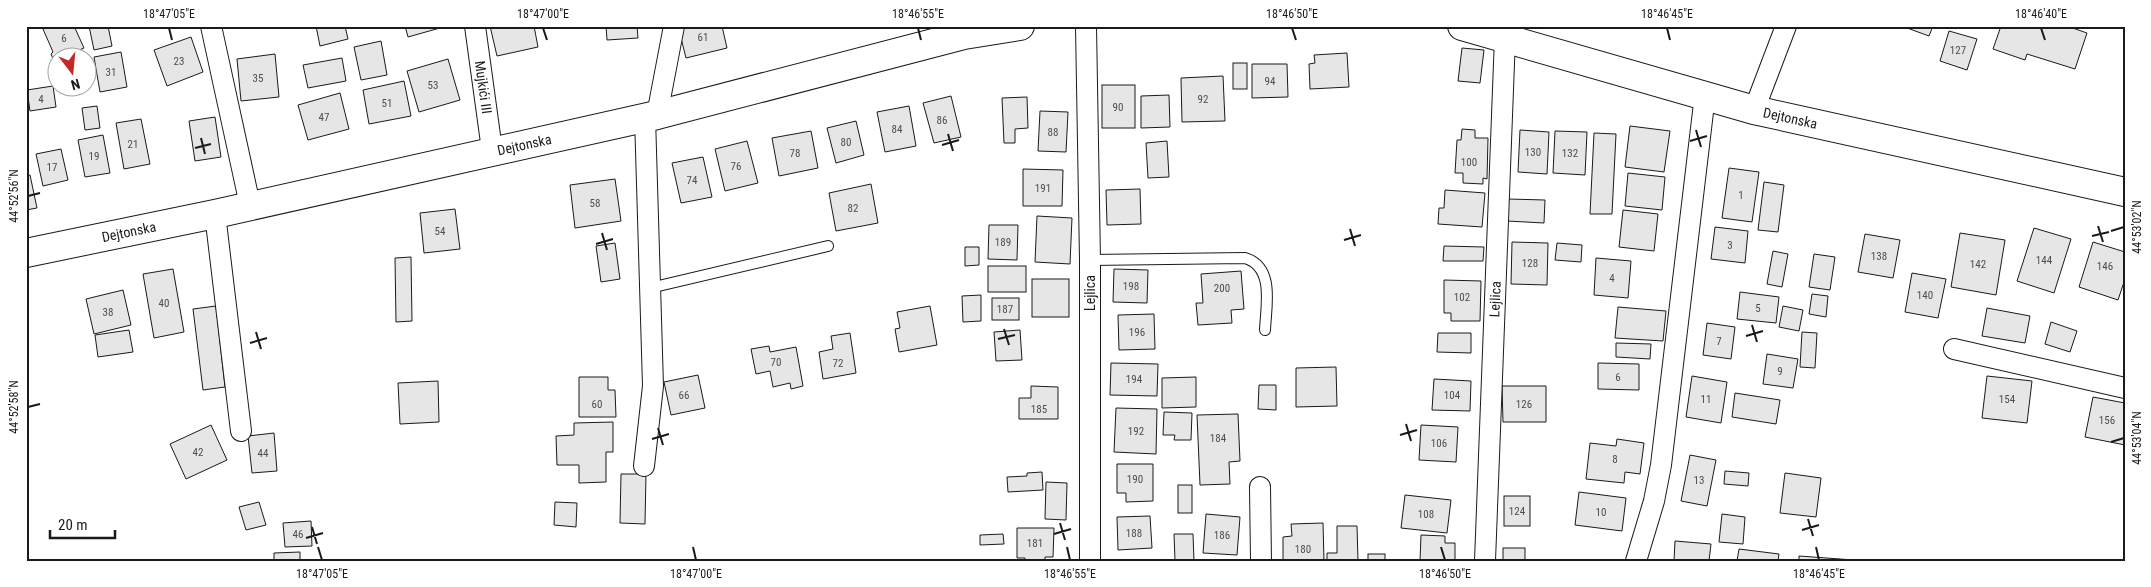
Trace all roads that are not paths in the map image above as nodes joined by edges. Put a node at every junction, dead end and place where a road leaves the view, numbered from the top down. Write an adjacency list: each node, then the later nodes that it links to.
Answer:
1 (212, 26): 15 (street)
2 (475, 26): 13 (street, Mujkići III)
3 (674, 26): 12 (street)
4 (1020, 26): 8 (main road, Dejtonska)
5 (1086, 26): 19 (street, Lejlica)
6 (1462, 26): 9 (main road, Dejtonska)
7 (1786, 26): 11 (street)
8 (963, 31): 12 (main road, Dejtonska)
9 (1504, 38): 10 (main road, Dejtonska); 29 (street, Lejlica)
10 (1705, 95): 11 (main road, Dejtonska); 30 (street)
11 (1754, 110): 14 (main road, Dejtonska)
12 (651, 116): 13 (main road, Dejtonska); 20 (street)
13 (492, 150): 15 (main road, Dejtonska)
14 (2125, 192)
15 (250, 205): 16 (main road, Dejtonska)
16 (214, 214): 18 (main road, Dejtonska); 24 (street)
17 (828, 246): 20 (lane)
18 (26, 253)
19 (1090, 260): 21 (lane); 27 (street, Lejlica)
20 (650, 288): 25 (street)
21 (1265, 330)
22 (1954, 349): 23 (street)
23 (2125, 388)
24 (241, 431)
25 (644, 466)
26 (1260, 487): 28 (street)
27 (1090, 561)
28 (1261, 561)
29 (1485, 561)
30 (1636, 561)

